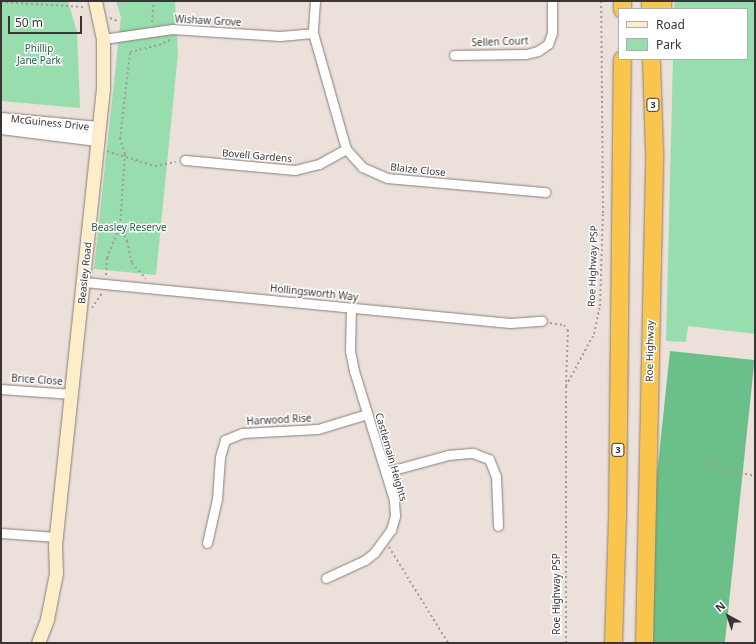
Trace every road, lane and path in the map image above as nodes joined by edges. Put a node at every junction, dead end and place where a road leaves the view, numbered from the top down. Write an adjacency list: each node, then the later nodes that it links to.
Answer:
1 (154, 1): 7 (path)
2 (315, 1): 9 (street)
3 (552, 1): 11 (street, Sellen Court)
4 (601, 1): 29 (path, Roe Highway PSP)
5 (1, 2): 6 (path)
6 (89, 4): 10 (main road, Beasley Road)
7 (152, 22)
8 (172, 29): 9 (street, Wishaw Grove); 10 (street, Wishaw Grove); 20 (path)
9 (313, 33): 18 (street, Blaize Close)
10 (103, 39): 17 (main road, Beasley Road)
11 (454, 54)
12 (622, 60): 46 (highway, 3)
13 (651, 60): 19 (highway, Roe Highway / 3)
14 (659, 60): 19 (highway)
15 (1, 119): 17 (street, McGuiness Drive)
16 (1, 128): 17 (street, McGuiness Drive)
17 (98, 140): 20 (path); 25 (main road, Beasley Road)
18 (346, 149): 21 (street, Bovell Gardens); 22 (street, Blaize Close)
19 (654, 151): 47 (highway, Roe Highway / 3)
20 (125, 156): 21 (path); 23 (path)
21 (185, 160)
22 (545, 192)
23 (120, 226): 24 (path); 26 (path)
24 (105, 276)
25 (84, 282): 26 (street, Hollingsworth Way); 31 (main road, Beasley Road)
26 (148, 288): 27 (street, Hollingsworth Way)
27 (351, 308): 28 (street, Hollingsworth Way); 32 (street, Castlemain Heights)
28 (542, 321): 29 (path)
29 (566, 386): 45 (path, Roe Highway PSP)
30 (1, 389): 31 (street, Brice Close)
31 (71, 394): 38 (main road, Beasley Road)
32 (367, 414): 34 (street, Castlemain Heights); 39 (street, Harwood Rise)
33 (699, 453): 35 (path)
34 (386, 472): 36 (street); 40 (street, Castlemain Heights)
35 (755, 476)
36 (498, 526)
37 (1, 533): 38 (street)
38 (55, 541): 42 (main road, Beasley Road); 43 (main road, Beasley Road)
39 (206, 543)
40 (384, 543): 41 (street, Castlemain Heights); 44 (path)
41 (326, 578)
42 (30, 643)
43 (38, 643)
44 (448, 643)
45 (566, 643)
46 (613, 643)
47 (644, 643)

